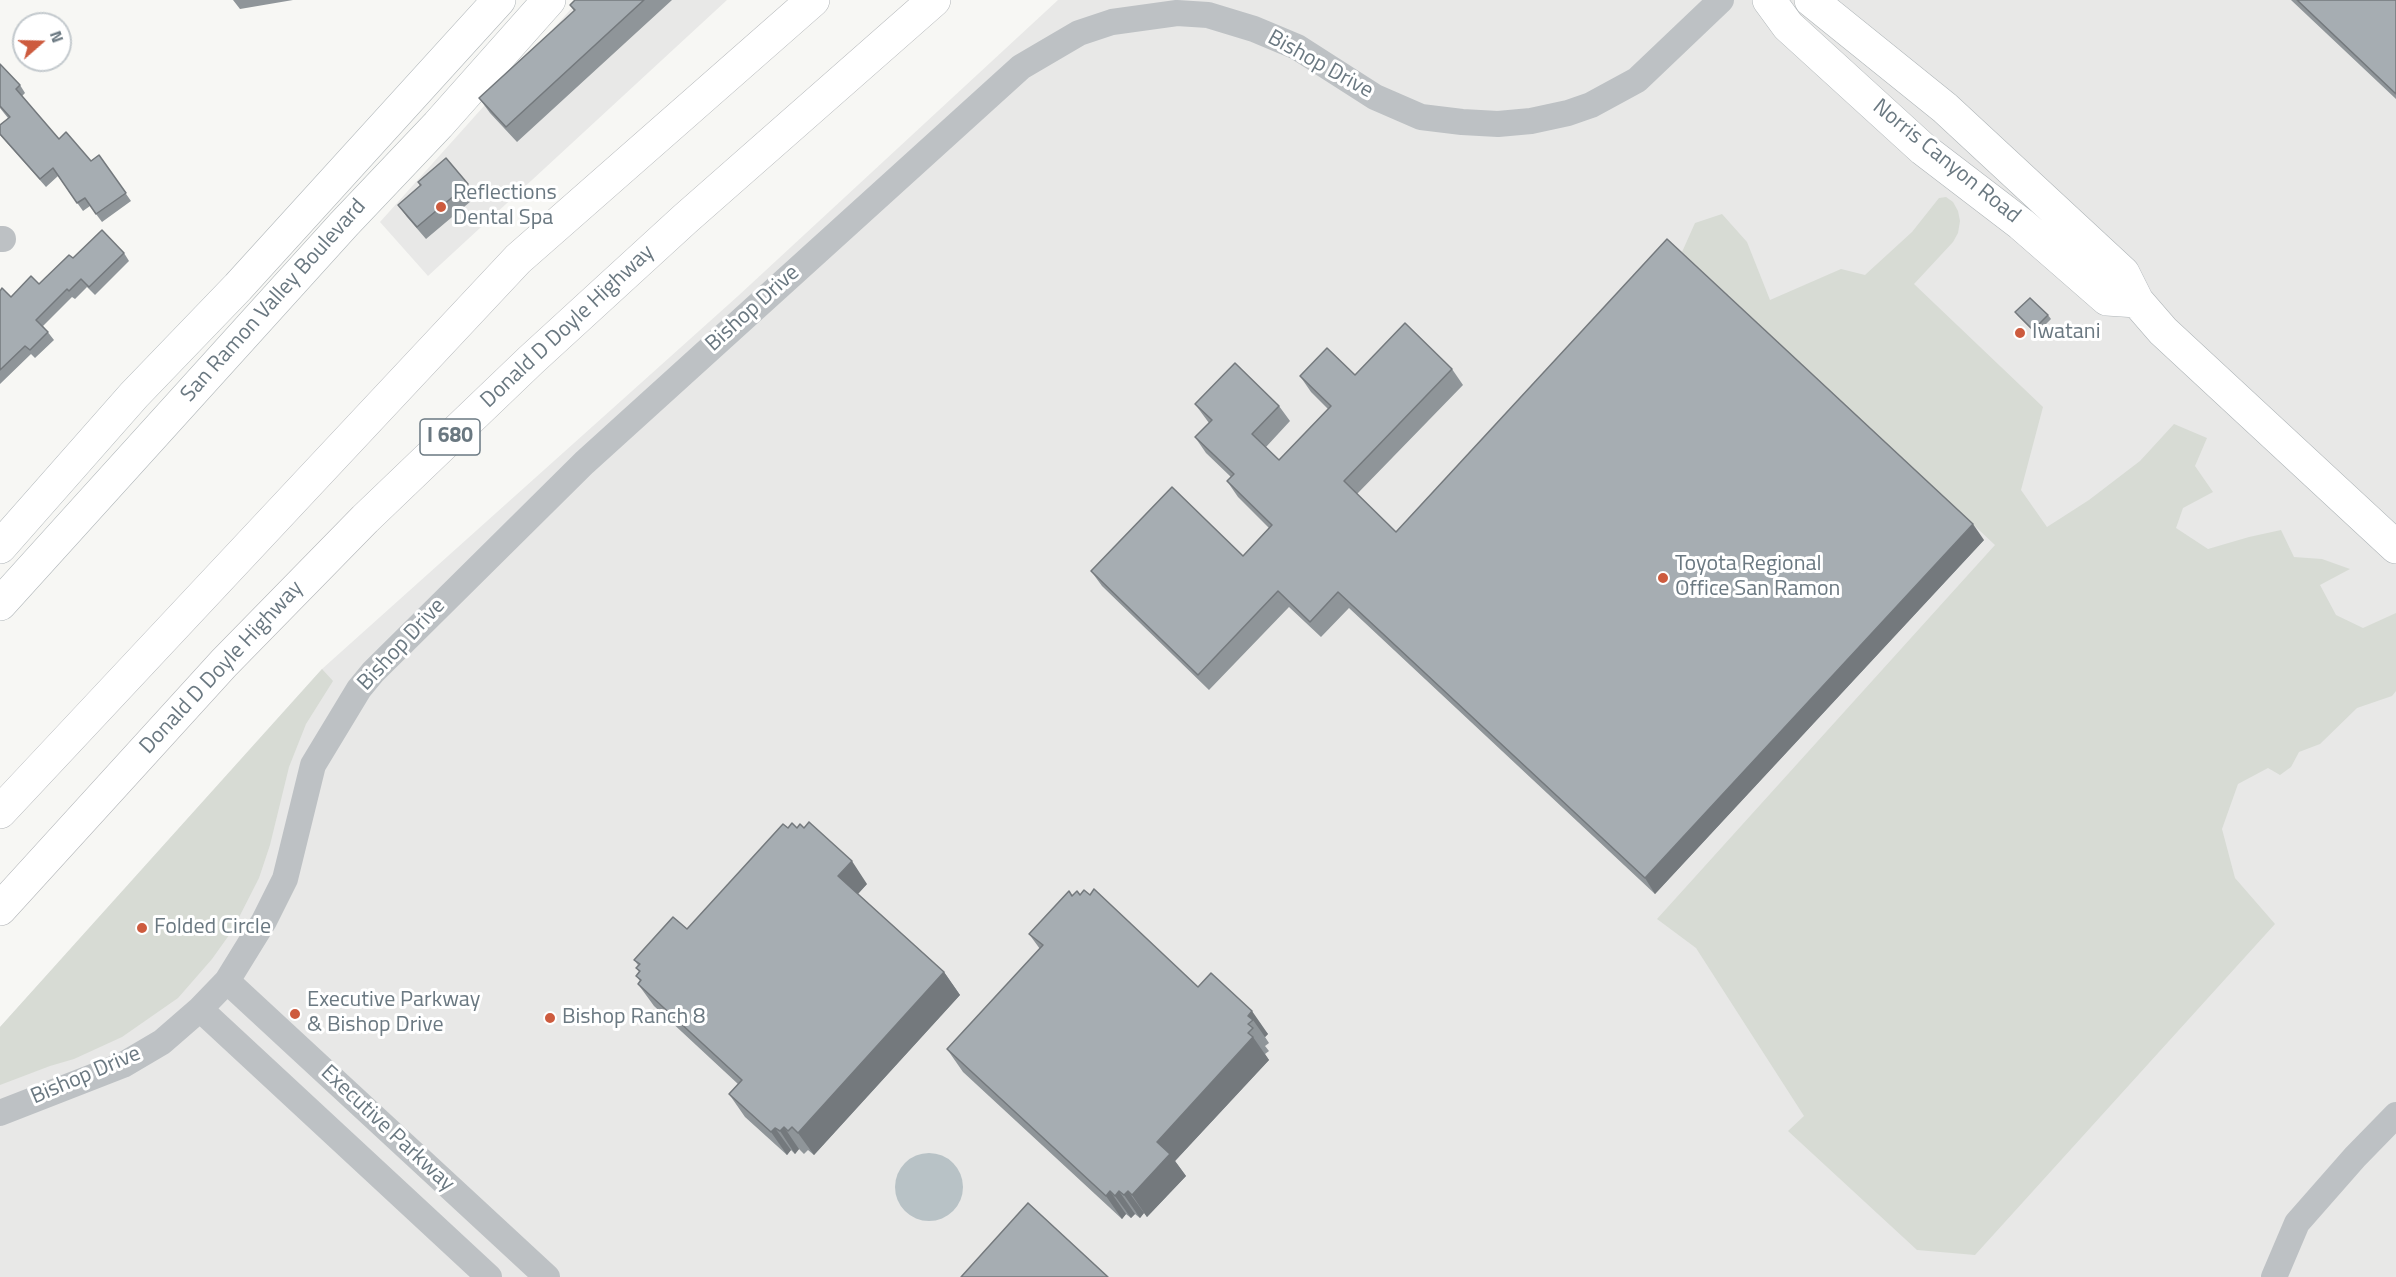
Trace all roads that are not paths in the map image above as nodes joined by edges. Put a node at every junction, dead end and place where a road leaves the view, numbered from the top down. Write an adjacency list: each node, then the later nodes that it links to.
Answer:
1 (500, 0): 9 (main road, San Ramon Valley Boulevard)
2 (549, 0): 11 (main road, San Ramon Valley Boulevard)
3 (813, 0): 12 (main road)
4 (933, 0): 13 (main road, Donald D Doyle Highway / I 680)
5 (1721, 0): 14 (street, Bishop Drive)
6 (1769, 0): 8 (main road, Norris Canyon Road)
7 (1811, 0): 8 (main road, Norris Canyon Road)
8 (2137, 301): 10 (main road, Norris Canyon Road)
9 (0, 547)
10 (2396, 547)
11 (0, 604)
12 (0, 812)
13 (0, 909)
14 (227, 981): 15 (street, Bishop Drive); 19 (street, Executive Parkway)
15 (201, 1009): 16 (street, Bishop Drive); 18 (street, Executive Parkway)
16 (0, 1113)
17 (2396, 1115): 20 (street)
18 (489, 1277)
19 (547, 1277)
20 (2274, 1277)

